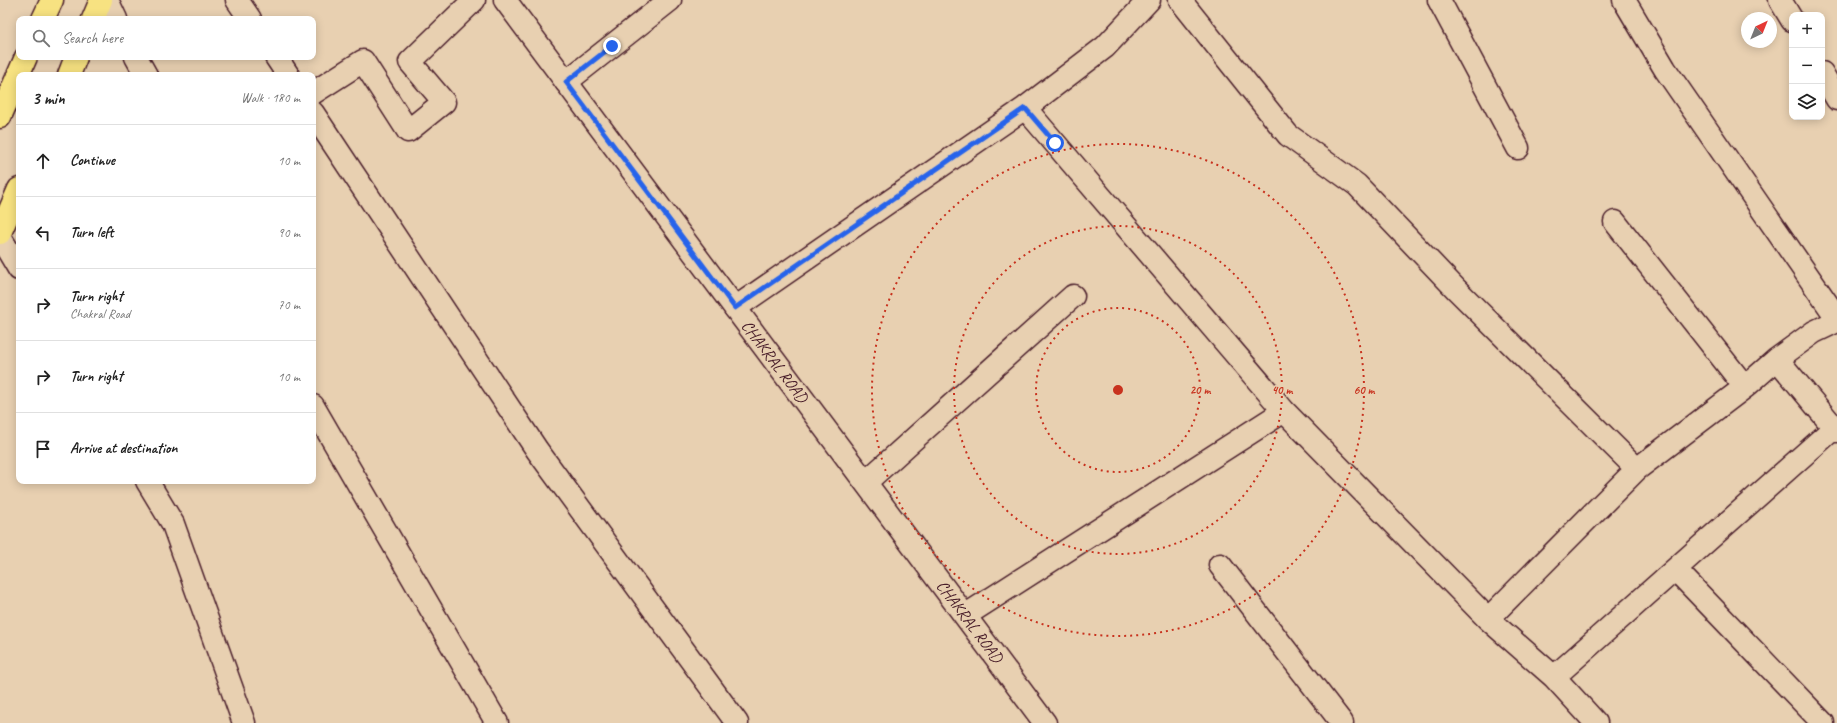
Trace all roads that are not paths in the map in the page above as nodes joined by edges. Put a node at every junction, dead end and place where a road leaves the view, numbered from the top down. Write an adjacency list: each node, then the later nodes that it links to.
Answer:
1 (52, 0): 14 (highway)
2 (101, 0): 15 (highway)
3 (107, 0): 16 (street)
4 (237, 0): 17 (street)
5 (474, 0): 29 (street)
6 (505, 0): 28 (street, CHAKRAL ROAD)
7 (670, 0): 28 (street)
8 (1149, 0): 31 (street)
9 (1180, 0): 48 (street)
10 (1440, 0): 34 (street)
11 (1624, 0): 42 (street)
12 (1780, 0): 13 (street)
13 (1789, 15)
14 (44, 16)
15 (94, 16)
16 (115, 16)
17 (248, 16)
18 (25, 60): 22 (highway)
19 (75, 60): 23 (highway)
20 (138, 60): 24 (street)
21 (278, 60): 25 (street)
22 (20, 72)
23 (70, 72)
24 (144, 72)
25 (286, 72)
26 (1825, 78): 30 (street)
27 (16, 80): 32 (highway)
28 (566, 82): 41 (street, CHAKRAL ROAD)
29 (316, 92)
30 (1837, 99)
31 (1025, 108): 41 (street); 45 (street)
32 (0, 117)
33 (316, 118): 58 (street)
34 (1518, 148)
35 (16, 196): 37 (highway)
36 (1615, 222): 44 (street)
37 (0, 233)
38 (0, 237): 39 (street)
39 (16, 264)
40 (1073, 296): 49 (street)
41 (735, 308): 49 (street, CHAKRAL ROAD)
42 (1837, 319): 43 (street)
43 (1777, 358): 44 (street); 47 (street)
44 (1745, 387): 48 (street)
45 (1284, 410): 53 (street); 54 (street)
46 (316, 411): 57 (street)
47 (1836, 430): 52 (street)
48 (1637, 469): 54 (street)
49 (866, 482): 53 (street, CHAKRAL ROAD)
50 (149, 484): 56 (street)
51 (1220, 565): 60 (street)
52 (1676, 570): 55 (street); 62 (street)
53 (966, 615): 59 (street, CHAKRAL ROAD)
54 (1488, 619): 55 (street)
55 (1554, 677): 61 (street)
56 (244, 723)
57 (497, 723)
58 (738, 723)
59 (1045, 723)
60 (1342, 723)
61 (1596, 723)
62 (1823, 723)

